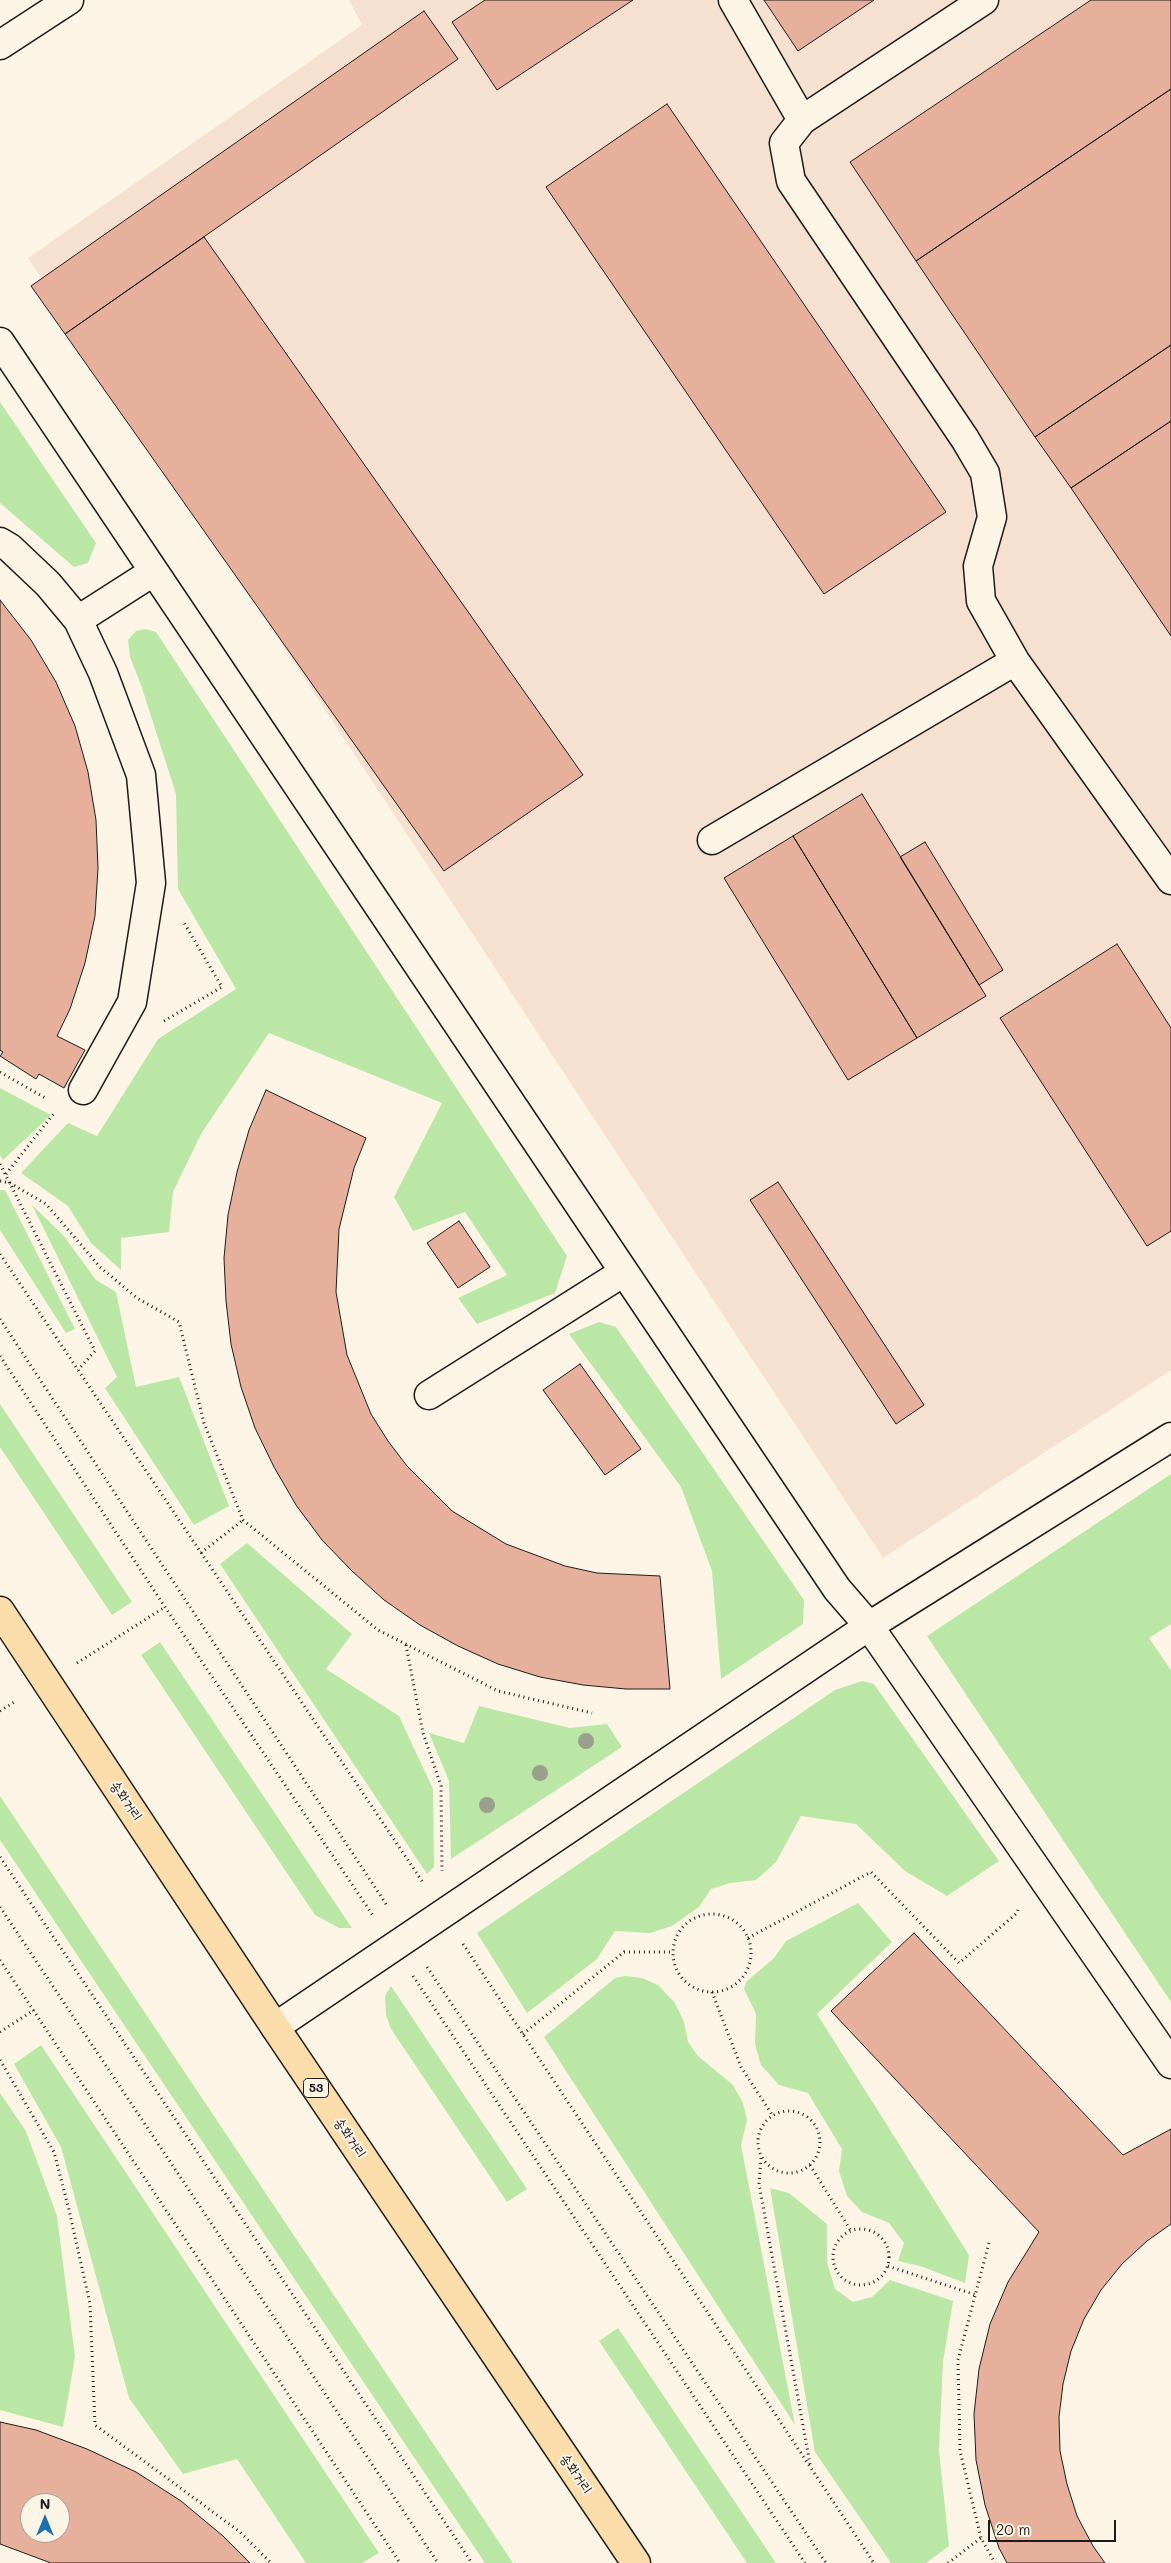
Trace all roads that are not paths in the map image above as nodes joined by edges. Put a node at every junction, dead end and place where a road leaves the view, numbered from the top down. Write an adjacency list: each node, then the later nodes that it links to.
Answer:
1 (69, 0): 4 (street)
2 (733, 0): 5 (street)
3 (984, 0): 5 (street)
4 (0, 45)
5 (802, 120): 10 (street)
6 (0, 342): 8 (street)
7 (0, 542): 9 (street)
8 (153, 572): 9 (street); 14 (street)
9 (78, 620): 13 (street)
10 (1014, 661): 11 (street); 12 (street)
11 (712, 840)
12 (1171, 880)
13 (83, 1090)
14 (624, 1272): 15 (street); 18 (street)
15 (429, 1395)
16 (1171, 1437): 18 (street)
17 (0, 1611): 19 (main road, 송화거리 / 53)
18 (869, 1626): 19 (street); 20 (street)
19 (275, 2027): 21 (main road, 송화거리 / 53)
20 (1171, 2064)
21 (636, 2563)

